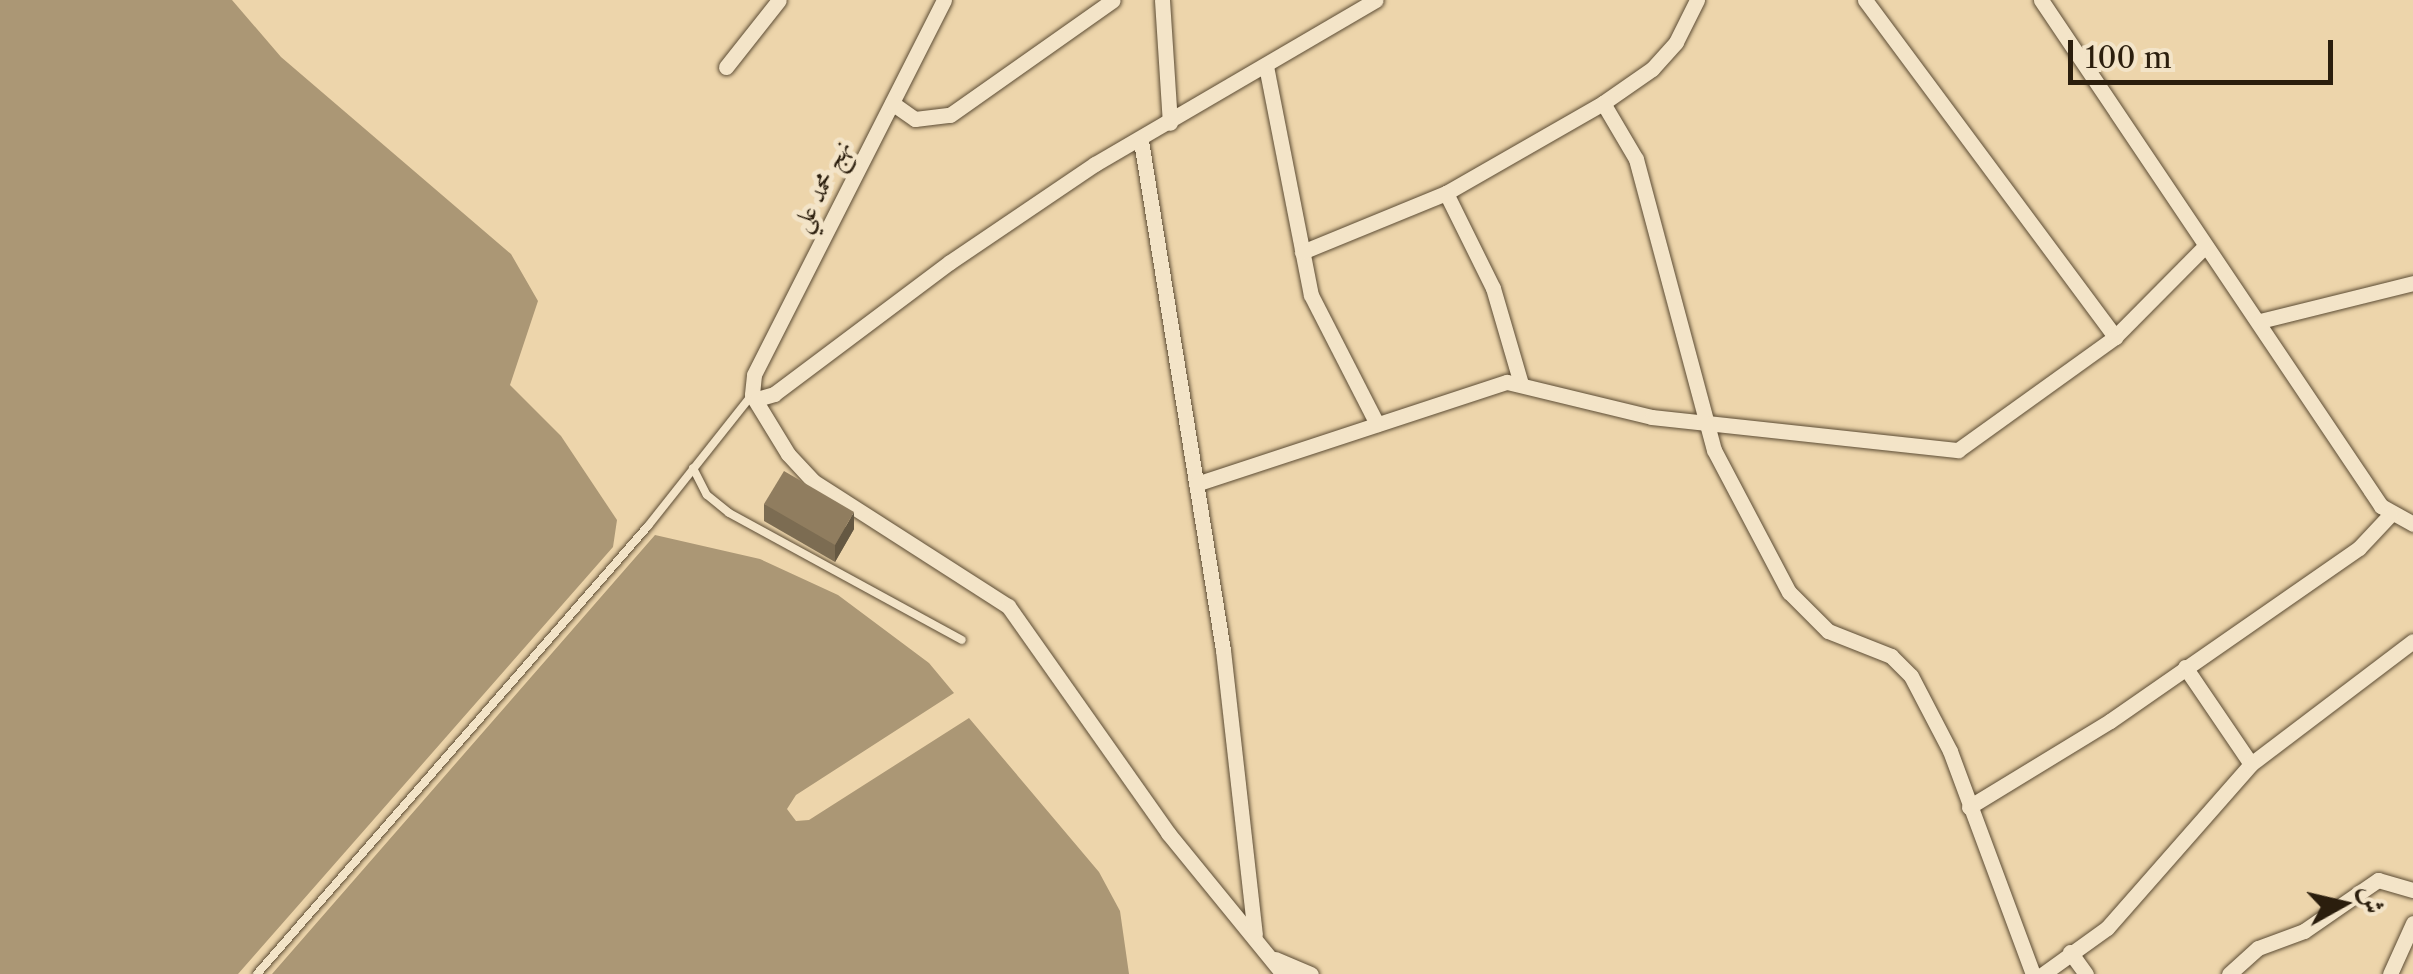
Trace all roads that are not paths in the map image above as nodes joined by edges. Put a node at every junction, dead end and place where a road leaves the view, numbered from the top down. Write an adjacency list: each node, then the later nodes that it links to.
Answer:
1 (779, 0): 10 (street)
2 (944, 0): 11 (street, نهج محمد علي)
3 (1113, 0): 11 (street)
4 (1162, 0): 13 (street)
5 (1376, 0): 9 (street)
6 (1864, 0): 20 (street)
7 (2041, 0): 16 (street)
8 (1694, 1): 12 (street)
9 (1266, 66): 13 (street); 17 (street)
10 (726, 67)
11 (892, 103): 22 (street, نهج محمد علي)
12 (1603, 103): 15 (street); 23 (street)
13 (1170, 123): 14 (street)
14 (1141, 141): 22 (street); 26 (street)
15 (1446, 194): 17 (street); 21 (street)
16 (2205, 246): 19 (street); 20 (street)
17 (1302, 252): 24 (street)
18 (2413, 283): 19 (street)
19 (2260, 321): 27 (street)
20 (2115, 337): 23 (street)
21 (1521, 384): 23 (street); 24 (street)
22 (755, 397): 25 (lane); 36 (street)
23 (1705, 419): 33 (street)
24 (1377, 424): 26 (street)
25 (693, 468): 29 (lane); 39 (lane)
26 (1196, 484): 36 (street)
27 (2390, 515): 28 (street); 31 (street)
28 (2413, 524)
29 (962, 640)
30 (2413, 641): 32 (street)
31 (2185, 668): 32 (street); 33 (street)
32 (2251, 764): 37 (street)
33 (1969, 807): 42 (street)
34 (2413, 890): 45 (street)
35 (2413, 923): 46 (street)
36 (1255, 936): 38 (street)
37 (2070, 952): 43 (street); 44 (street)
38 (1275, 959): 40 (street); 41 (street)
39 (257, 974)
40 (1283, 974)
41 (1311, 974)
42 (2032, 974)
43 (2043, 974)
44 (2086, 974)
45 (2229, 974)
46 (2390, 974)

